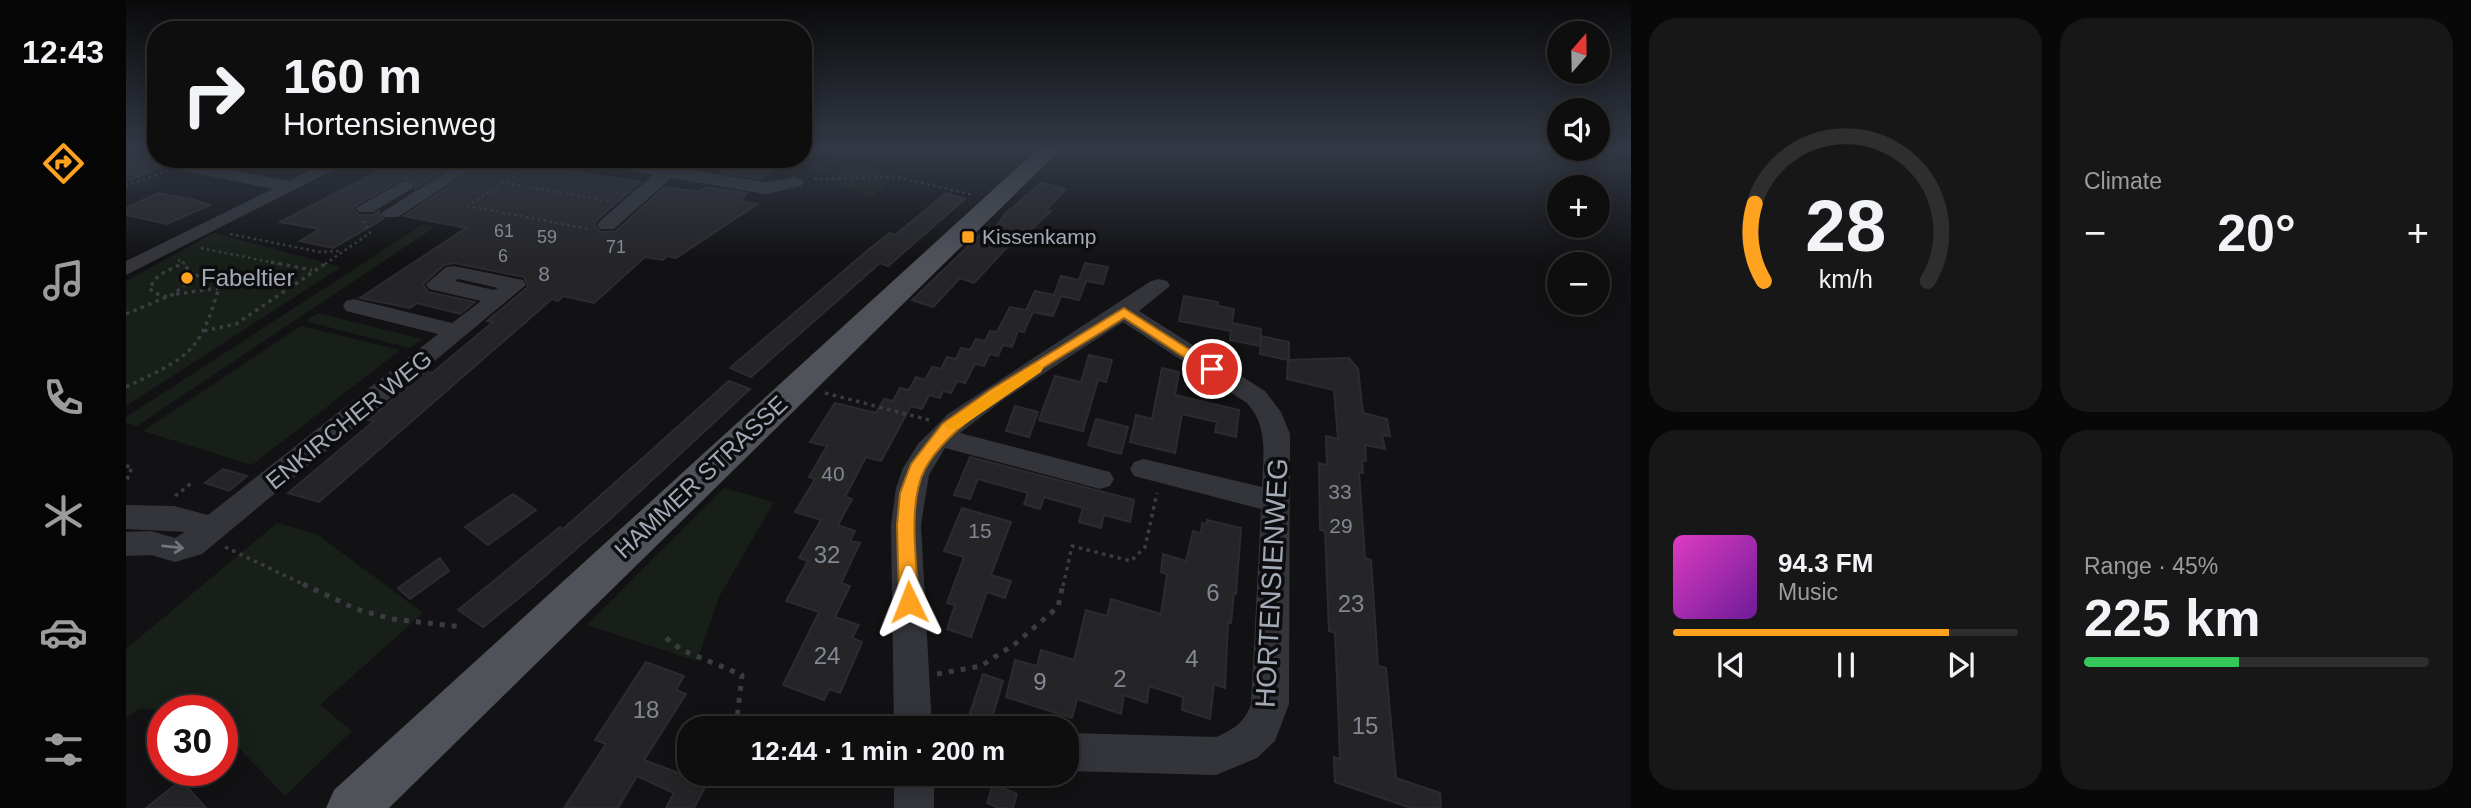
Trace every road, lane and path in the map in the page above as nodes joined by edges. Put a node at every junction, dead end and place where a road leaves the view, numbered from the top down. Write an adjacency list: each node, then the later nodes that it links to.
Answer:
1 (289, 186): 16 (street)
2 (408, 186): 14 (street)
3 (435, 186): 13 (street)
4 (499, 186): 15 (path)
5 (518, 186): 12 (path)
6 (650, 186): 12 (street)
7 (752, 186): 8 (street)
8 (777, 186)
9 (934, 186): 11 (path)
10 (1010, 186): 11 (main road, HAMMER STRASSE)
11 (994, 200): 33 (main road, HAMMER STRASSE)
12 (626, 205): 15 (street)
13 (391, 213)
14 (364, 214): 18 (path)
15 (607, 225)
16 (204, 229): 17 (street); 18 (path)
17 (165, 249): 19 (path); 20 (street); 21 (path)
18 (341, 251): 21 (path)
19 (186, 262): 22 (path); 26 (path)
20 (126, 269)
21 (312, 270): 31 (path)
22 (194, 276): 24 (path); 25 (path)
23 (1159, 286): 29 (street)
24 (219, 288): 25 (path); 31 (path)
25 (174, 294): 26 (path)
26 (168, 297): 30 (path)
27 (498, 298): 32 (street, ENKIRCHER WEG)
28 (354, 306): 32 (street, ENKIRCHER WEG)
29 (1124, 312): 35 (street); 42 (street, HORTENSIENWEG)
30 (126, 314)
31 (204, 331): 34 (path)
32 (458, 331): 44 (street, ENKIRCHER WEG)
33 (799, 386): 35 (path); 53 (main road, HAMMER STRASSE)
34 (126, 387)
35 (945, 431): 37 (street); 48 (street)
36 (126, 466): 40 (path)
37 (1100, 478)
38 (194, 481): 41 (path)
39 (1151, 481): 42 (street); 48 (path)
40 (126, 482)
41 (177, 495)
42 (1276, 502): 51 (street, HORTENSIENWEG)
43 (126, 517): 44 (street)
44 (215, 536): 45 (street, ENKIRCHER WEG, one-way to 44); 46 (path)
45 (126, 544)
46 (463, 627)
47 (666, 638): 49 (path)
48 (912, 679): 50 (street)
49 (737, 716)
50 (913, 716)
51 (1079, 752)
52 (914, 786): 54 (street)
53 (352, 808)
54 (914, 808)

